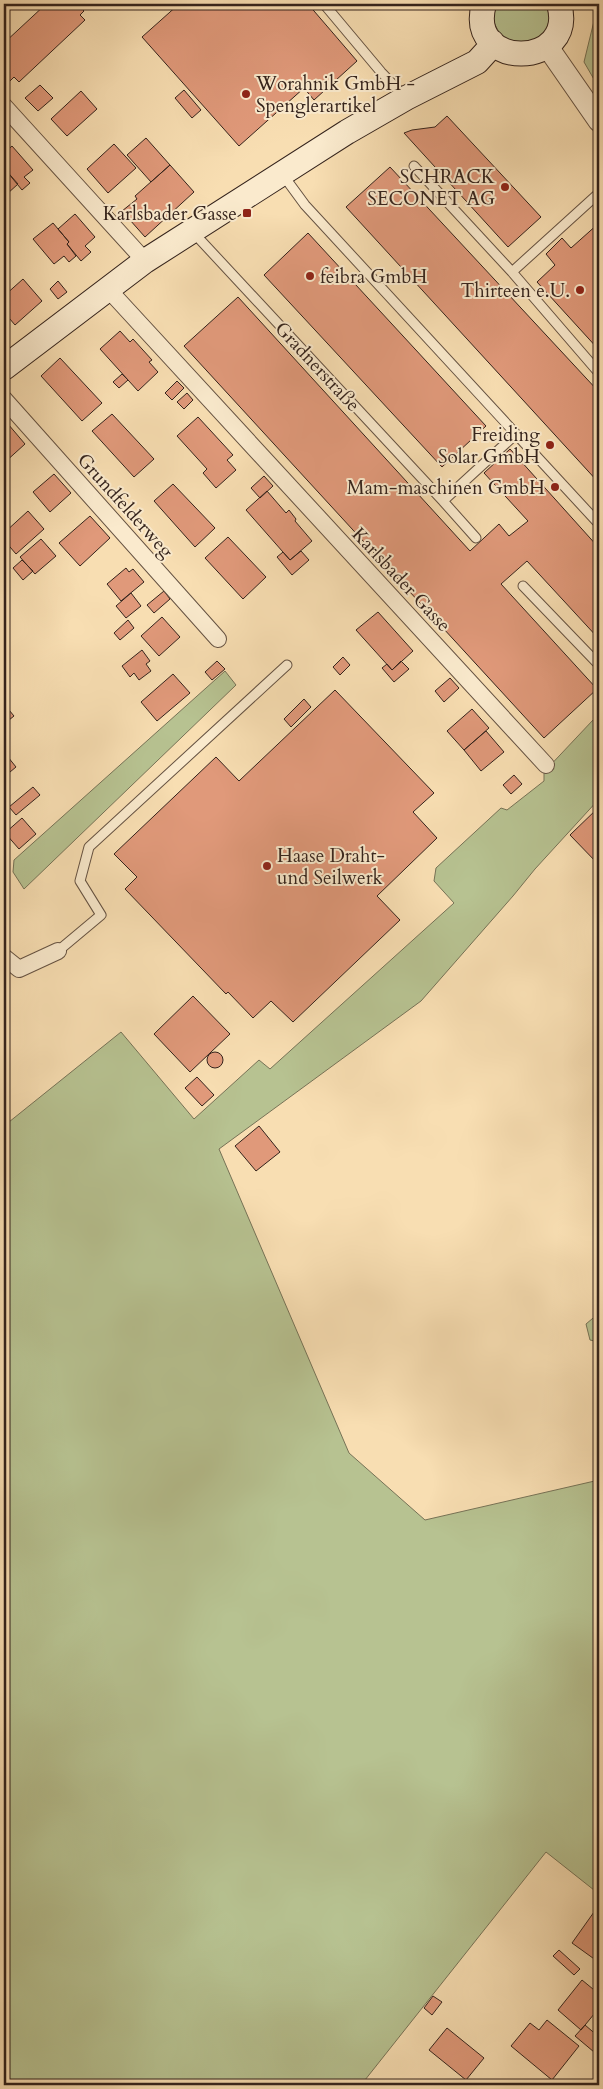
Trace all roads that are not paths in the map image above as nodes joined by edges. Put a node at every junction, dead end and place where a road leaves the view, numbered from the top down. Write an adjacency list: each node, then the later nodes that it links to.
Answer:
1 (324, 4): 6 (lane)
2 (482, 4): 4 (main road)
3 (559, 4): 5 (main road)
4 (492, 42): 5 (main road); 6 (main road)
5 (546, 46): 8 (street)
6 (406, 98): 10 (main road)
7 (4, 106): 13 (street)
8 (599, 121)
9 (414, 166): 14 (lane)
10 (282, 174): 12 (main road); 19 (lane)
11 (599, 193): 14 (lane)
12 (191, 231): 13 (main road); 20 (lane, Gradnerstraße)
13 (145, 261): 15 (main road)
14 (512, 272): 17 (lane)
15 (107, 288): 16 (main road); 27 (street, Karlsbader Gasse)
16 (4, 368)
17 (599, 373)
18 (4, 399): 24 (street, Grundfelderweg)
19 (516, 434): 20 (lane); 21 (lane)
20 (443, 501): 22 (lane, Gradnerstraße)
21 (599, 524)
22 (476, 538)
23 (523, 586): 26 (lane)
24 (218, 639)
25 (287, 664): 28 (lane)
26 (599, 666)
27 (546, 765)
28 (58, 950): 29 (street)
29 (4, 957)

